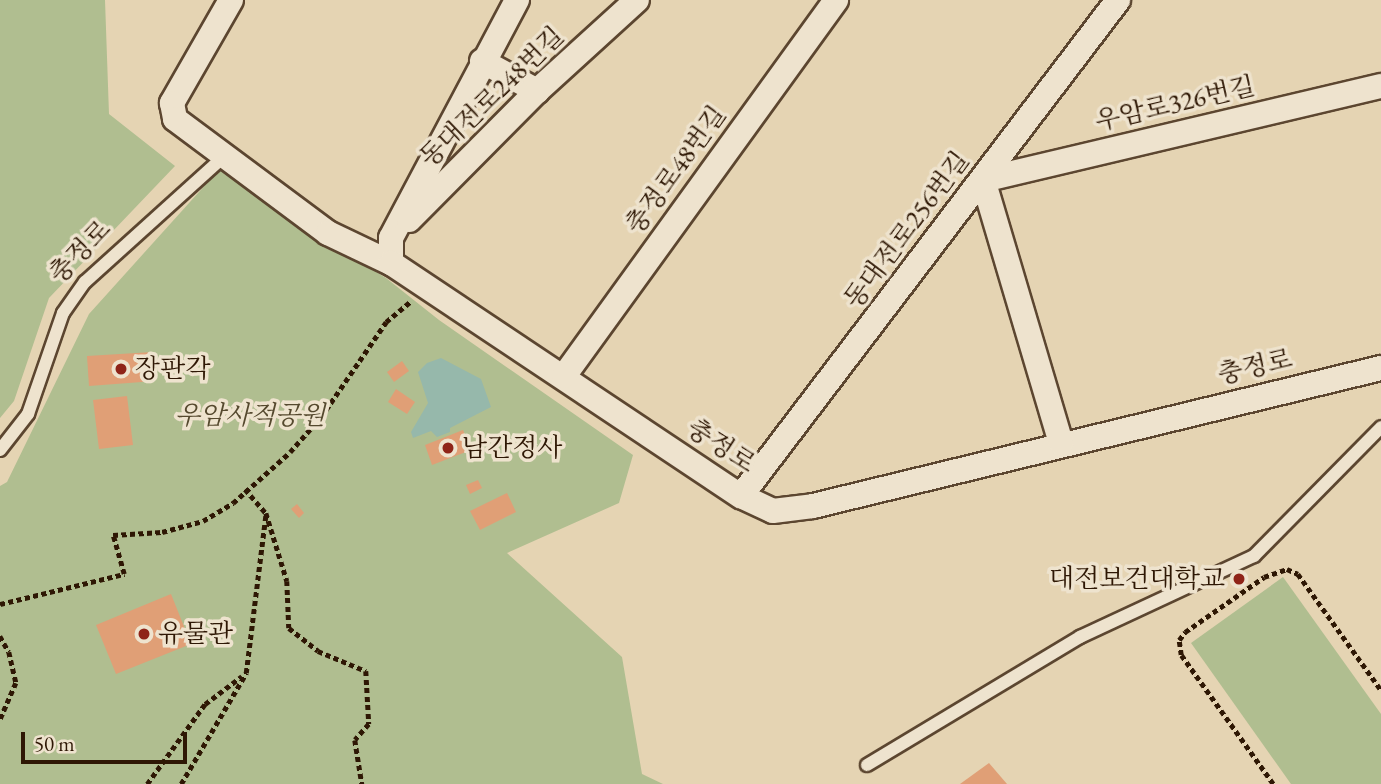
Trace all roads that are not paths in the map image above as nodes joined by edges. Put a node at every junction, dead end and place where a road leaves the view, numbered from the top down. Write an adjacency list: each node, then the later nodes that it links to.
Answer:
1 (231, 0): 9 (street, 충정로)
2 (517, 0): 6 (street)
3 (637, 0): 8 (street, 동대전로248번길)
4 (836, 0): 13 (street, 충정로48번길)
5 (1118, 0): 10 (street, 동대전로256번길)
6 (482, 61): 8 (street); 11 (street)
7 (1381, 86): 10 (street, 우암로326번길)
8 (537, 91): 11 (street, 동대전로248번길)
9 (222, 158): 11 (street, 충정로); 16 (lane, 충정로)
10 (983, 180): 15 (street); 17 (street, 동대전로256번길)
11 (391, 250): 13 (street, 충정로)
12 (1381, 368): 15 (street, 충정로)
13 (564, 376): 17 (street, 충정로)
14 (1381, 427): 18 (lane)
15 (1061, 443): 17 (street, 충정로)
16 (0, 450)
17 (741, 496)
18 (867, 765)

